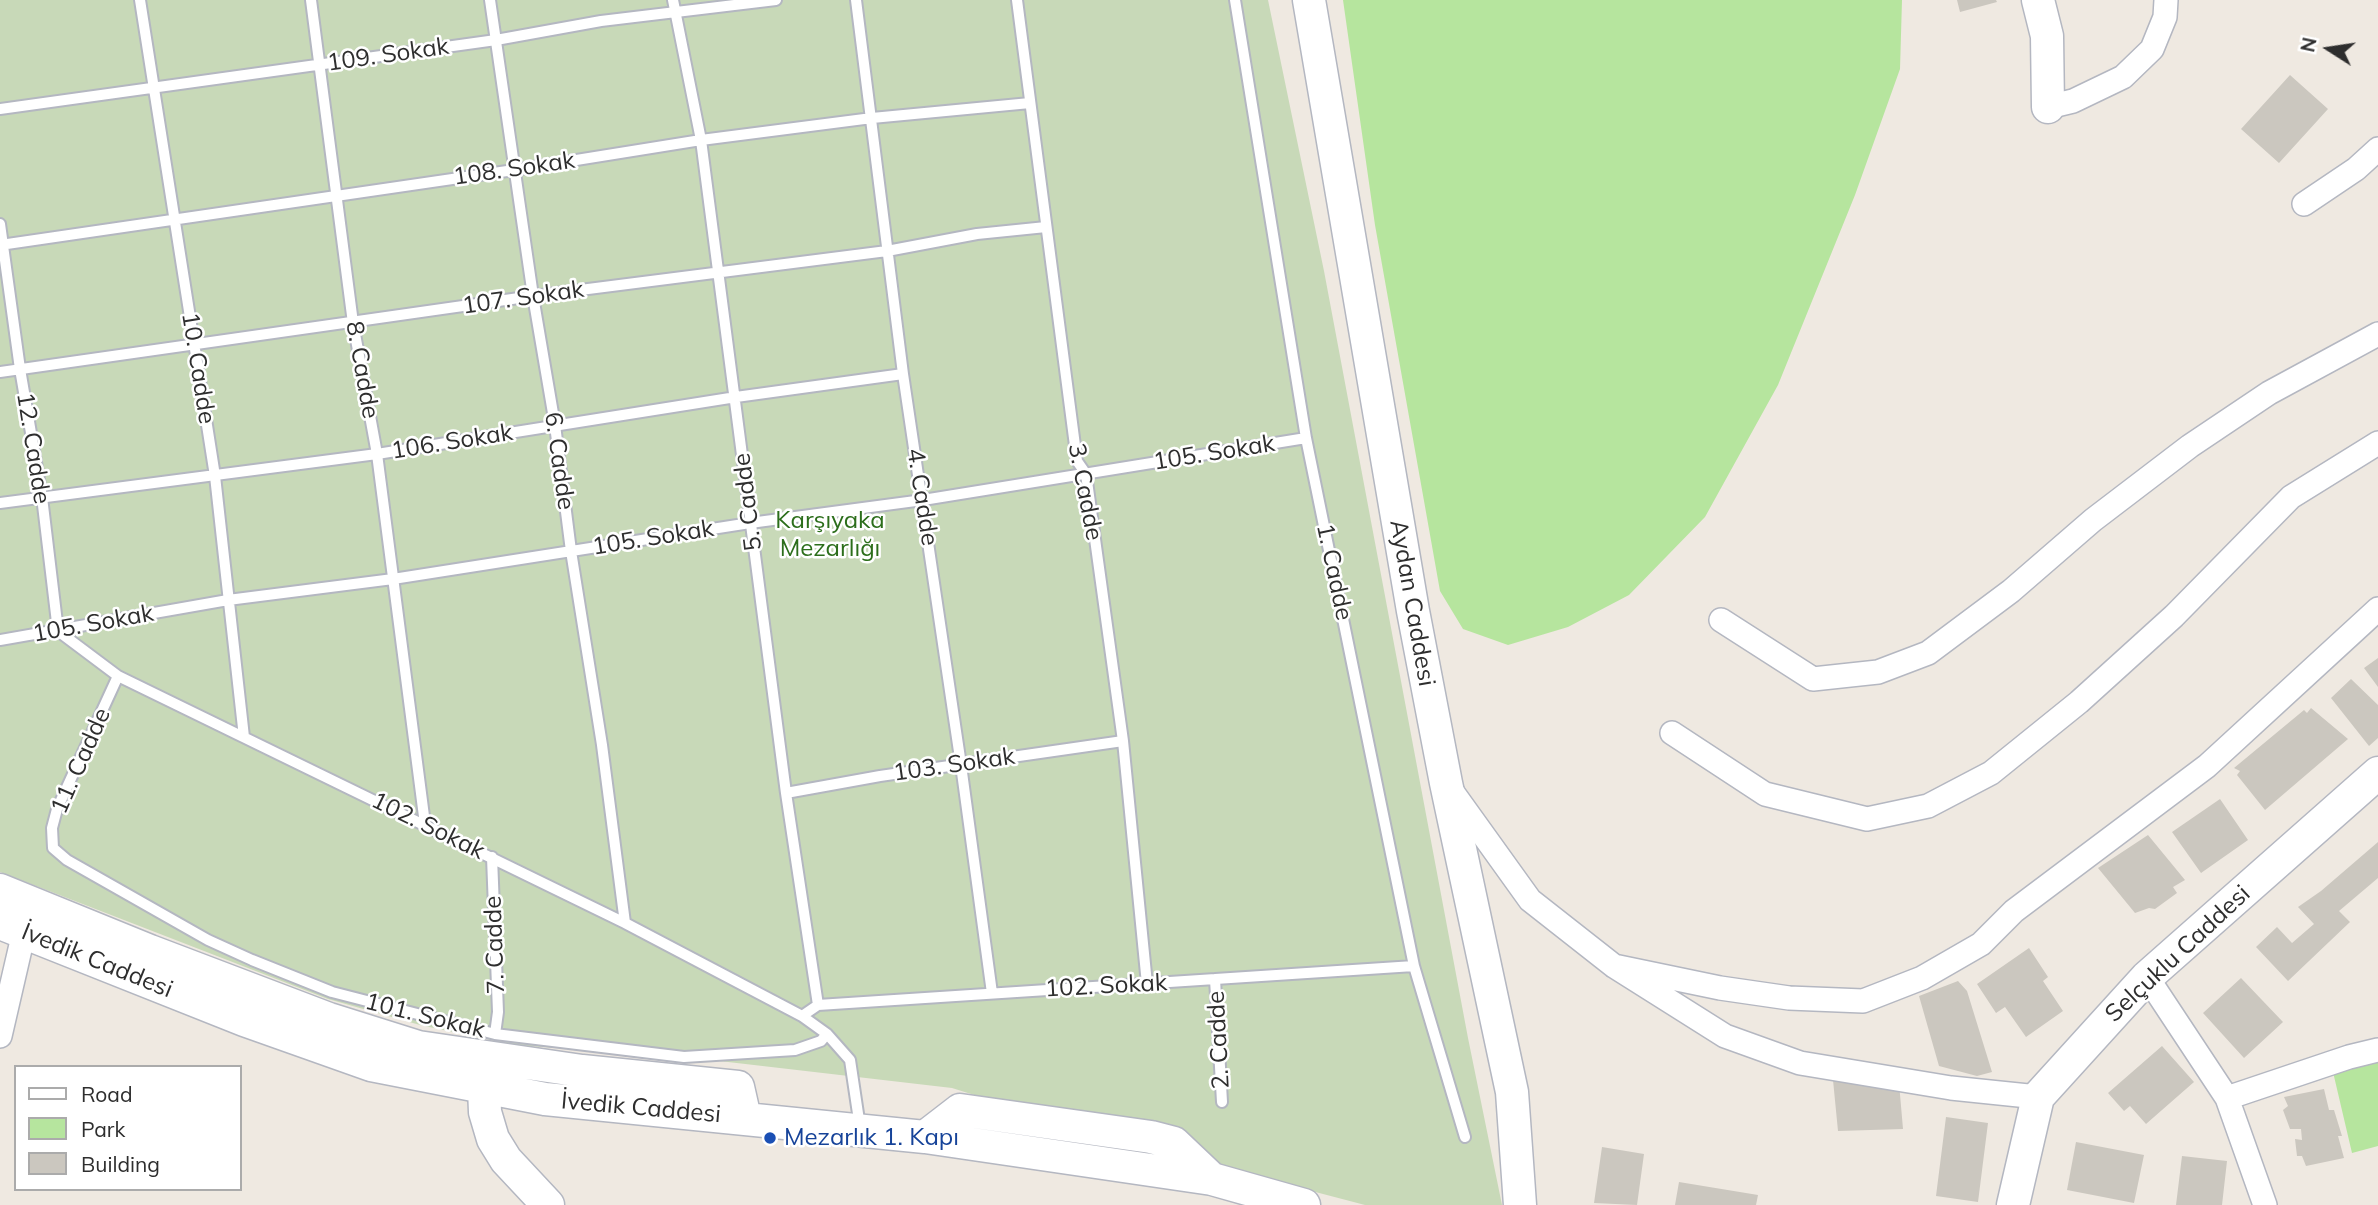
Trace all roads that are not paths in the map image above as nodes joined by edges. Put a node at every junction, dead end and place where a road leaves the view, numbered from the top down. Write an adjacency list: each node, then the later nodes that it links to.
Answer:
1 (140, 0): 15 (lane, 10. Cadde)
2 (311, 0): 14 (lane, 8. Cadde)
3 (490, 0): 13 (lane, 6. Cadde)
4 (673, 0): 12 (lane, 5. Cadde)
5 (776, 0): 12 (lane, 109. Sokak)
6 (856, 0): 19 (lane, 4. Cadde)
7 (1017, 0): 16 (lane, 3. Cadde)
8 (1235, 0): 40 (lane, 1. Cadde)
9 (1309, 0): 62 (street, Aydan Caddesi)
10 (2038, 0): 17 (street)
11 (2166, 0): 17 (street)
12 (675, 13): 13 (lane, 109. Sokak); 20 (lane, 5. Cadde)
13 (496, 40): 14 (lane, 109. Sokak); 22 (lane, 6. Cadde)
14 (319, 65): 15 (lane, 109. Sokak); 23 (lane, 8. Cadde)
15 (154, 89): 18 (lane, 109. Sokak); 25 (lane, 10. Cadde)
16 (1030, 103): 19 (lane, 108. Sokak); 27 (lane, 3. Cadde)
17 (2048, 107)
18 (0, 109)
19 (872, 118): 20 (lane, 108. Sokak); 29 (lane, 4. Cadde)
20 (701, 140): 22 (lane, 108. Sokak); 30 (lane, 5. Cadde)
21 (2378, 149): 24 (street)
22 (514, 170): 23 (lane, 108. Sokak); 31 (lane, 6. Cadde)
23 (336, 195): 25 (lane, 108. Sokak); 32 (lane, 8. Cadde)
24 (2304, 204)
25 (175, 220): 28 (lane, 108. Sokak); 34 (lane, 10. Cadde)
26 (0, 224): 28 (lane, 12. Cadde)
27 (1046, 227): 29 (lane, 107. Sokak); 43 (lane, 3. Cadde)
28 (2, 245): 35 (lane, 12. Cadde)
29 (887, 251): 30 (lane, 107. Sokak); 37 (lane, 4. Cadde)
30 (719, 271): 31 (lane, 107. Sokak); 38 (lane, 5. Cadde)
31 (533, 296): 32 (lane, 107. Sokak); 39 (lane, 6. Cadde)
32 (354, 323): 34 (lane, 107. Sokak); 42 (lane, 8. Cadde)
33 (2378, 334): 53 (street)
34 (194, 343): 35 (lane, 107. Sokak); 44 (lane, 10. Cadde)
35 (20, 369): 36 (lane, 107. Sokak); 45 (lane, 12. Cadde)
36 (0, 372)
37 (903, 374): 38 (lane, 106. Sokak); 46 (lane, 4. Cadde)
38 (736, 397): 39 (lane, 106. Sokak); 48 (lane, 5. Cadde)
39 (555, 425): 42 (lane, 106. Sokak); 49 (lane, 6. Cadde)
40 (1307, 438): 43 (lane, 105. Sokak); 70 (lane, 1. Cadde)
41 (2378, 443): 57 (street)
42 (377, 454): 44 (lane, 106. Sokak); 50 (lane, 8. Cadde)
43 (1086, 474): 46 (lane, 105. Sokak); 59 (lane, 3. Cadde)
44 (215, 476): 45 (lane, 106. Sokak); 51 (lane, 10. Cadde)
45 (42, 497): 47 (lane, 106. Sokak); 54 (lane, 12. Cadde)
46 (922, 500): 48 (lane, 105. Sokak); 60 (lane, 4. Cadde)
47 (0, 503)
48 (750, 523): 49 (lane, 105. Sokak); 63 (lane, 5. Cadde)
49 (571, 551): 50 (lane, 105. Sokak); 68 (lane, 6. Cadde)
50 (393, 579): 51 (lane, 105. Sokak); 64 (lane, 8. Cadde)
51 (228, 600): 54 (lane, 105. Sokak); 58 (lane, 10. Cadde)
52 (2378, 609): 71 (street)
53 (1721, 620)
54 (58, 631): 55 (lane, 105. Sokak); 56 (lane, 102. Sokak)
55 (0, 639)
56 (118, 676): 58 (lane, 102. Sokak); 65 (lane, 11. Cadde)
57 (1672, 733)
58 (244, 737): 64 (lane, 102. Sokak)
59 (1124, 741): 60 (lane, 103. Sokak); 74 (lane, 3. Cadde)
60 (961, 765): 63 (lane, 103. Sokak); 76 (lane, 4. Cadde)
61 (2378, 773): 72 (street, Selçuklu Caddesi)
62 (1446, 783): 71 (street); 95 (street, Aydan Caddesi)
63 (786, 793): 77 (lane, 5. Cadde)
64 (425, 824): 66 (lane, 102. Sokak)
65 (53, 848): 80 (lane, 101. Sokak)
66 (492, 857): 68 (lane, 102. Sokak); 80 (lane, 7. Cadde)
67 (0, 890): 75 (street)
68 (625, 923): 78 (lane, 102. Sokak)
69 (12, 927): 79 (street, İvedik Caddesi); 82 (street)
70 (1414, 966): 73 (lane, 102. Sokak); 92 (lane, 1. Cadde)
71 (1614, 966): 86 (street)
72 (2147, 977): 86 (street, Selçuklu Caddesi); 87 (street)
73 (1215, 979): 74 (lane, 102. Sokak); 89 (lane, 2. Cadde)
74 (1147, 984): 76 (lane, 102. Sokak)
75 (256, 991): 79 (street); 84 (street)
76 (992, 993): 77 (lane, 102. Sokak)
77 (818, 1005): 78 (lane)
78 (802, 1016): 81 (lane, 102. Sokak)
79 (244, 1020): 85 (street, İvedik Caddesi)
80 (495, 1034): 81 (lane, 101. Sokak)
81 (827, 1034): 91 (lane, 102. Sokak)
82 (0, 1036)
83 (2378, 1050): 87 (street)
84 (549, 1066): 88 (street); 90 (street)
85 (484, 1088): 88 (street, İvedik Caddesi); 93 (street)
86 (2038, 1097): 96 (street, Selçuklu Caddesi)
87 (2227, 1098): 97 (street)
88 (545, 1099): 90 (street, İvedik Caddesi)
89 (1222, 1102)
90 (745, 1118): 91 (street, İvedik Caddesi)
91 (860, 1130): 94 (street, İvedik Caddesi)
92 (1465, 1137)
93 (548, 1205)
94 (1304, 1205)
95 (1520, 1205)
96 (2013, 1205)
97 (2264, 1205)

